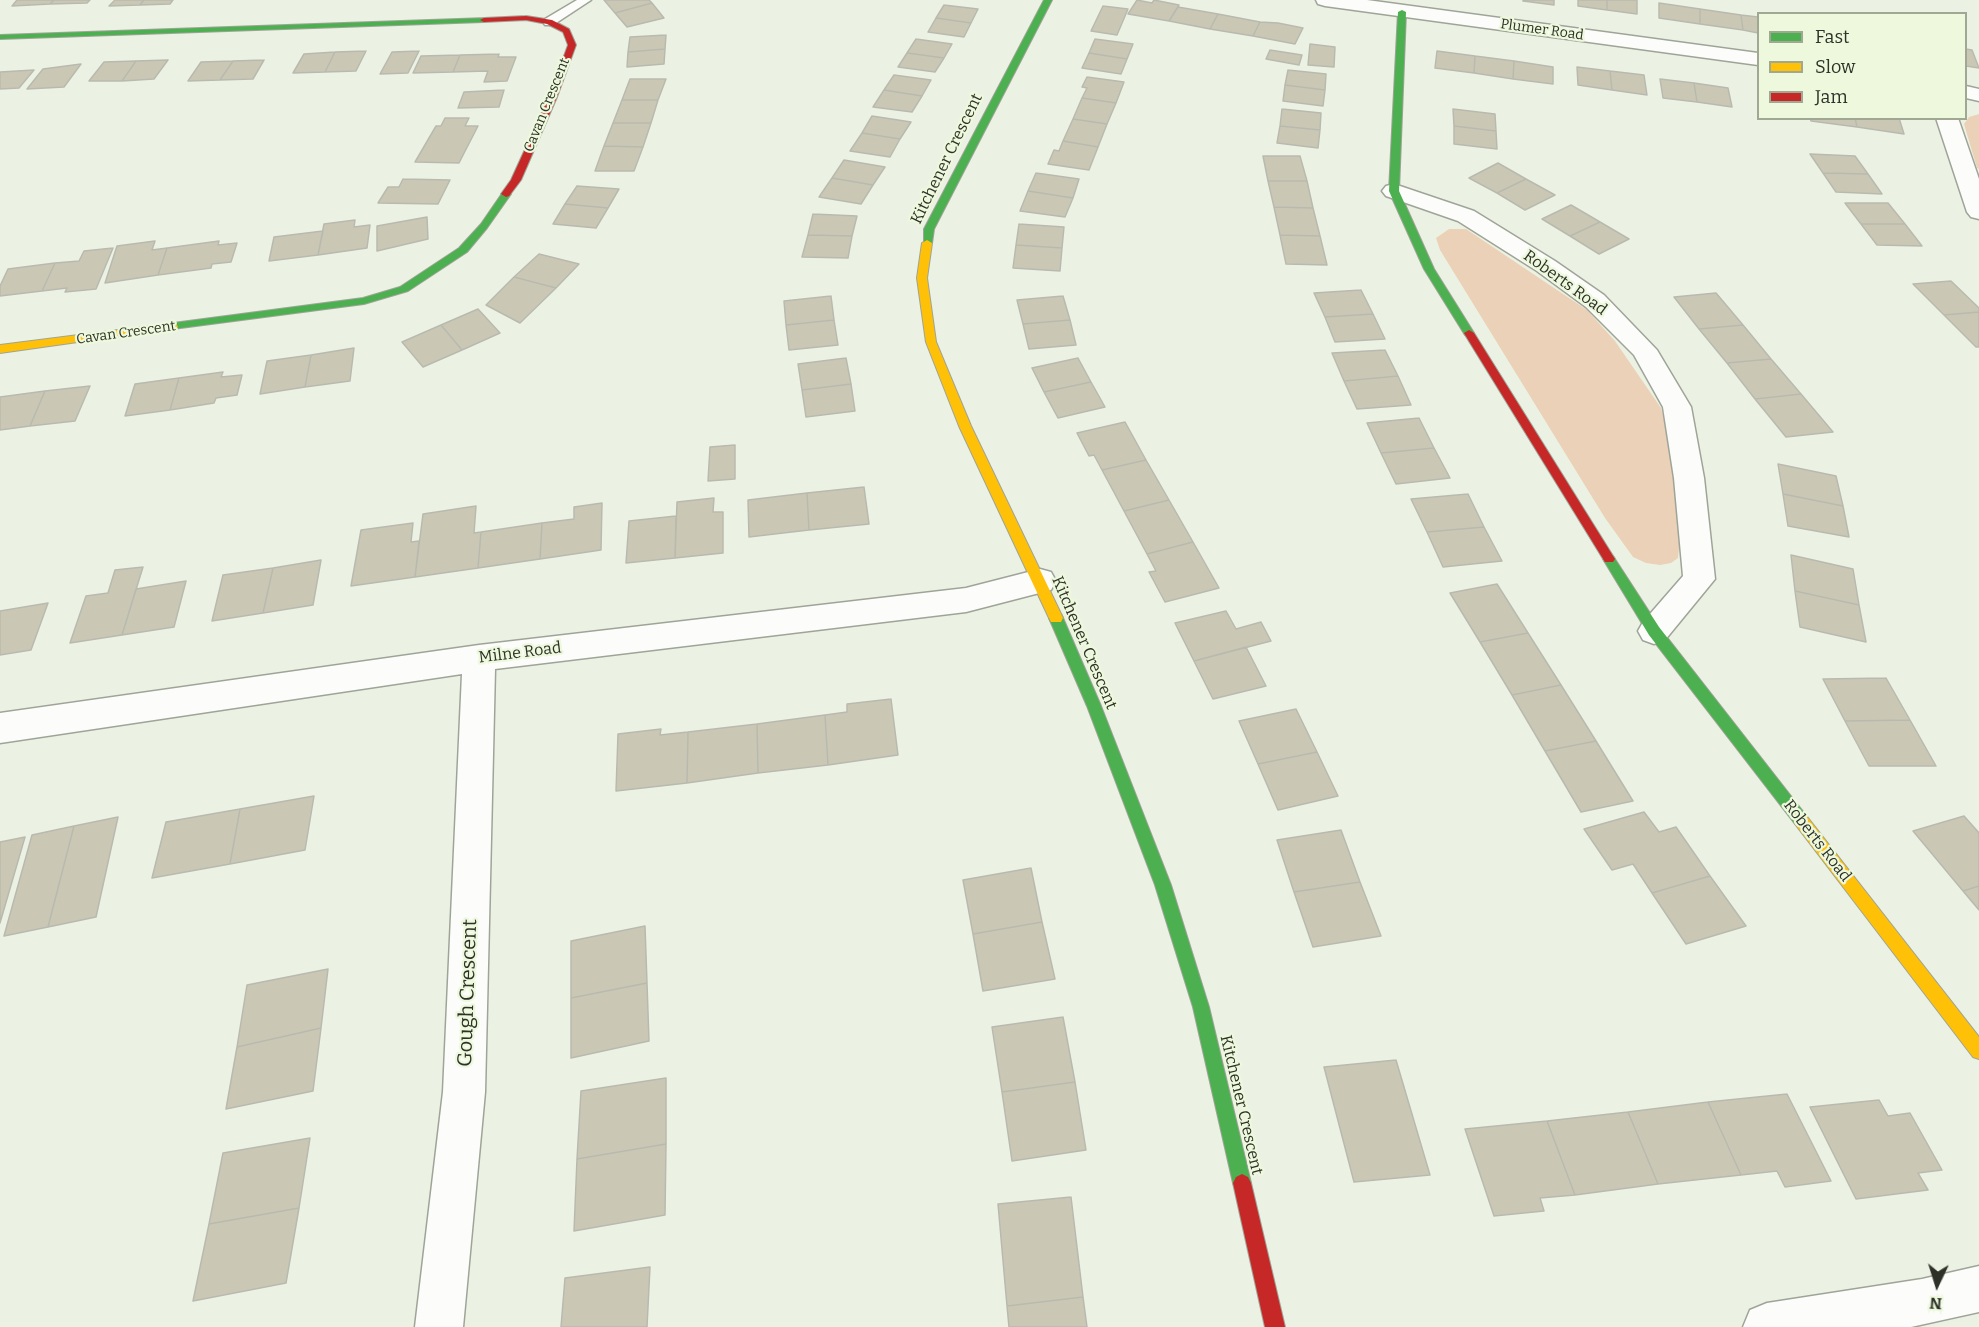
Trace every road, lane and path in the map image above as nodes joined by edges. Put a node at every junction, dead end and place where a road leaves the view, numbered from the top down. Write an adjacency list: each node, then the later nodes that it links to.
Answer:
1 (585, 0): 5 (lane)
2 (1048, 0): 12 (street, Kitchener Crescent)
3 (1325, 0): 4 (street, Plumer Road)
4 (1402, 12): 7 (street, Plumer Road); 9 (street, Roberts Road)
5 (549, 22): 6 (street); 11 (street, Cavan Crescent)
6 (0, 37)
7 (1757, 59)
8 (1948, 120): 10 (street)
9 (1394, 192): 13 (street, Roberts Road); 13 (street, Roberts Road)
10 (1979, 212)
11 (0, 350)
12 (1040, 581): 14 (street, Milne Road); 19 (street, Kitchener Crescent)
13 (1654, 631): 16 (street, Roberts Road)
14 (479, 658): 15 (street, Milne Road); 18 (street, Gough Crescent)
15 (0, 728)
16 (1979, 1051)
17 (1979, 1288): 20 (street)
18 (439, 1327)
19 (1275, 1327)
20 (1767, 1327)

